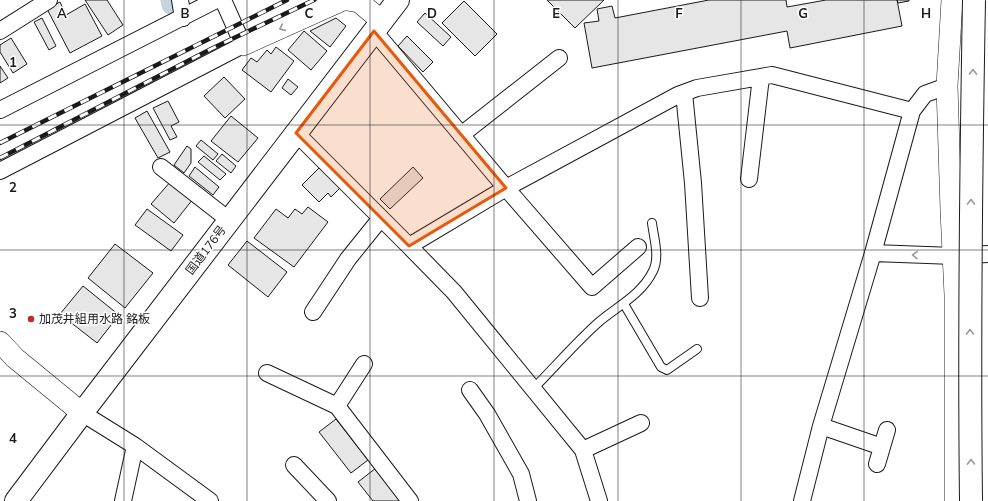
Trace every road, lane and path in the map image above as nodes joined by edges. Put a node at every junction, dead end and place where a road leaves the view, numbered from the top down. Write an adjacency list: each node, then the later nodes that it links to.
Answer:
1 (49, 0): 12 (street)
2 (180, 0): 10 (street)
3 (216, 0): 10 (street)
4 (223, 0): 13 (street)
5 (343, 0): 13 (street, one-way to 13)
6 (347, 0): 11 (street)
7 (398, 0): 11 (highway, 国道176号)
8 (952, 0): 16 (street)
9 (974, 0): 62 (highway, one-way to 9, bridge)
10 (183, 18): 18 (street)
11 (378, 26): 20 (highway, 国道176号); 21 (street)
12 (0, 30)
13 (243, 45): 23 (street)
14 (559, 58): 21 (street)
15 (761, 77): 17 (street); 19 (street); 24 (street)
16 (947, 86): 19 (street); 33 (street)
17 (684, 93): 25 (street); 34 (street)
18 (0, 110)
19 (912, 111): 31 (street)
20 (296, 133): 26 (street); 27 (highway, 国道176号)
21 (461, 135): 25 (street)
22 (161, 167): 27 (street)
23 (0, 171)
24 (748, 179)
25 (506, 188): 29 (street); 30 (street)
26 (381, 218): 29 (street); 36 (street)
27 (229, 220): 44 (highway, 国道176号)
28 (652, 223): 35 (lane)
29 (409, 246): 41 (street)
30 (638, 247)
31 (873, 253): 33 (street, one-way to 31); 46 (street)
32 (988, 254): 33 (street)
33 (954, 256): 61 (street)
34 (700, 298)
35 (624, 304): 38 (lane); 41 (lane)
36 (313, 312)
37 (0, 342): 44 (street)
38 (697, 349)
39 (364, 364): 43 (street)
40 (267, 373): 43 (street)
41 (533, 389): 50 (street)
42 (470, 390): 58 (street)
43 (336, 406): 57 (street)
44 (82, 413): 48 (street); 53 (highway, 国道176号)
45 (641, 423): 50 (street)
46 (821, 426): 49 (street); 60 (street)
47 (887, 430): 49 (street)
48 (135, 446): 54 (street); 55 (street)
49 (882, 447): 51 (street)
50 (583, 450): 59 (street)
51 (877, 464)
52 (294, 465): 56 (street)
53 (16, 501)
54 (123, 501)
55 (210, 501)
56 (328, 501)
57 (410, 501)
58 (528, 501)
59 (599, 501)
60 (802, 501)
61 (955, 501)
62 (971, 501)

